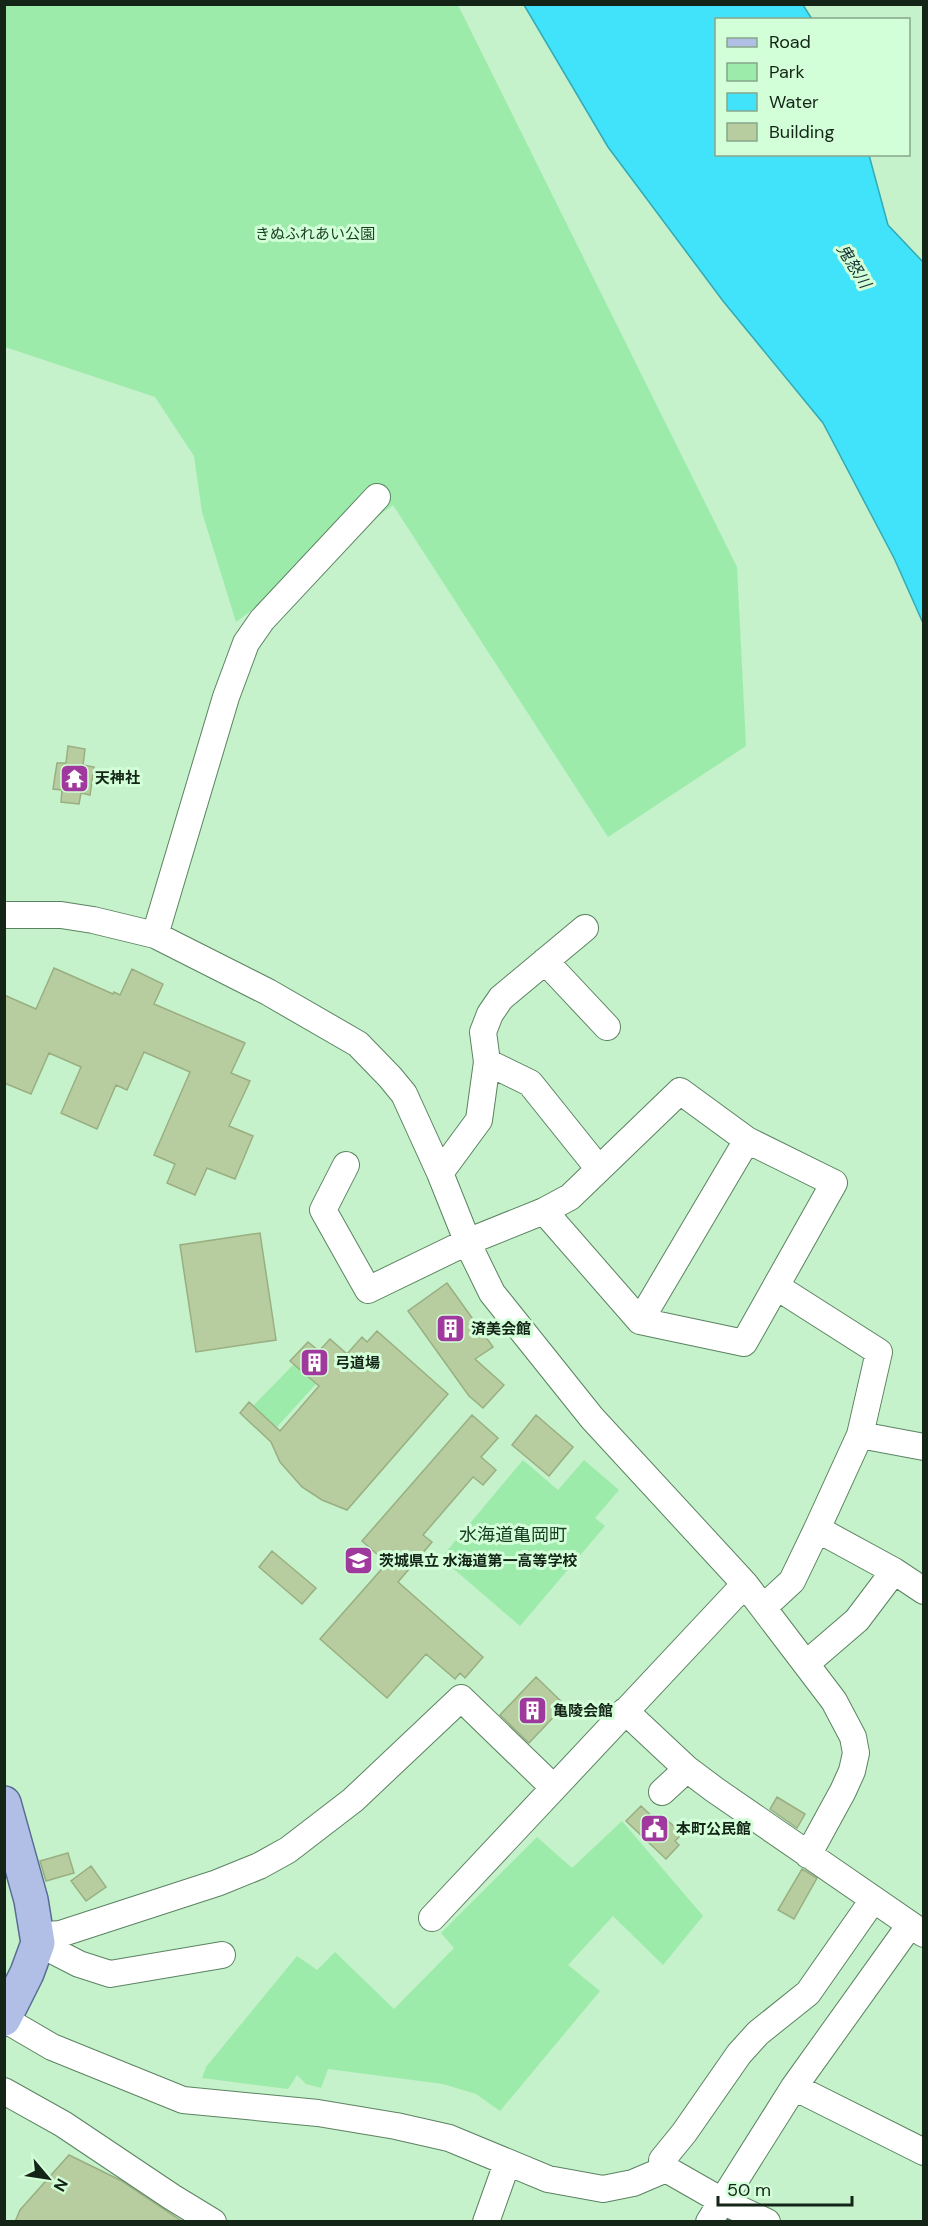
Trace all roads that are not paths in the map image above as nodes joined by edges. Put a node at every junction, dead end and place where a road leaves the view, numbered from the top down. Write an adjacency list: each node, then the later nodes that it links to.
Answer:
1 (376, 497): 4 (street)
2 (4, 915): 4 (street)
3 (585, 927): 5 (street)
4 (155, 935): 11 (street)
5 (545, 961): 6 (street); 7 (street)
6 (607, 1027)
7 (487, 1062): 10 (street); 11 (street)
8 (747, 1140): 10 (street); 14 (street); 15 (street)
9 (346, 1165): 13 (street)
10 (599, 1169): 12 (street)
11 (440, 1173): 13 (street)
12 (544, 1211): 13 (street); 15 (street)
13 (467, 1242): 20 (street)
14 (777, 1287): 15 (street); 16 (street)
15 (640, 1321)
16 (860, 1435): 17 (street); 18 (street)
17 (924, 1447)
18 (817, 1529): 19 (street); 22 (street)
19 (894, 1571): 21 (street); 23 (street)
20 (745, 1584): 22 (street); 24 (street)
21 (924, 1591)
22 (764, 1607): 23 (street)
23 (807, 1663): 30 (street)
24 (625, 1711): 25 (street); 26 (street)
25 (687, 1769): 27 (street); 30 (street)
26 (553, 1787): 32 (street); 34 (street)
27 (662, 1792)
28 (4, 1803): 29 (main road)
29 (9, 1836): 34 (main road)
30 (808, 1855): 31 (street)
31 (873, 1900): 33 (street); 40 (street)
32 (432, 1918)
33 (917, 1929): 37 (street)
34 (37, 1940): 35 (street); 36 (main road)
35 (222, 1955)
36 (4, 2019): 41 (street)
37 (794, 2087): 39 (street); 42 (street)
38 (4, 2091): 43 (street)
39 (924, 2152)
40 (661, 2160): 41 (street); 42 (street)
41 (507, 2163): 44 (street)
42 (716, 2211): 45 (street)
43 (213, 2222)
44 (486, 2222)
45 (767, 2222)

